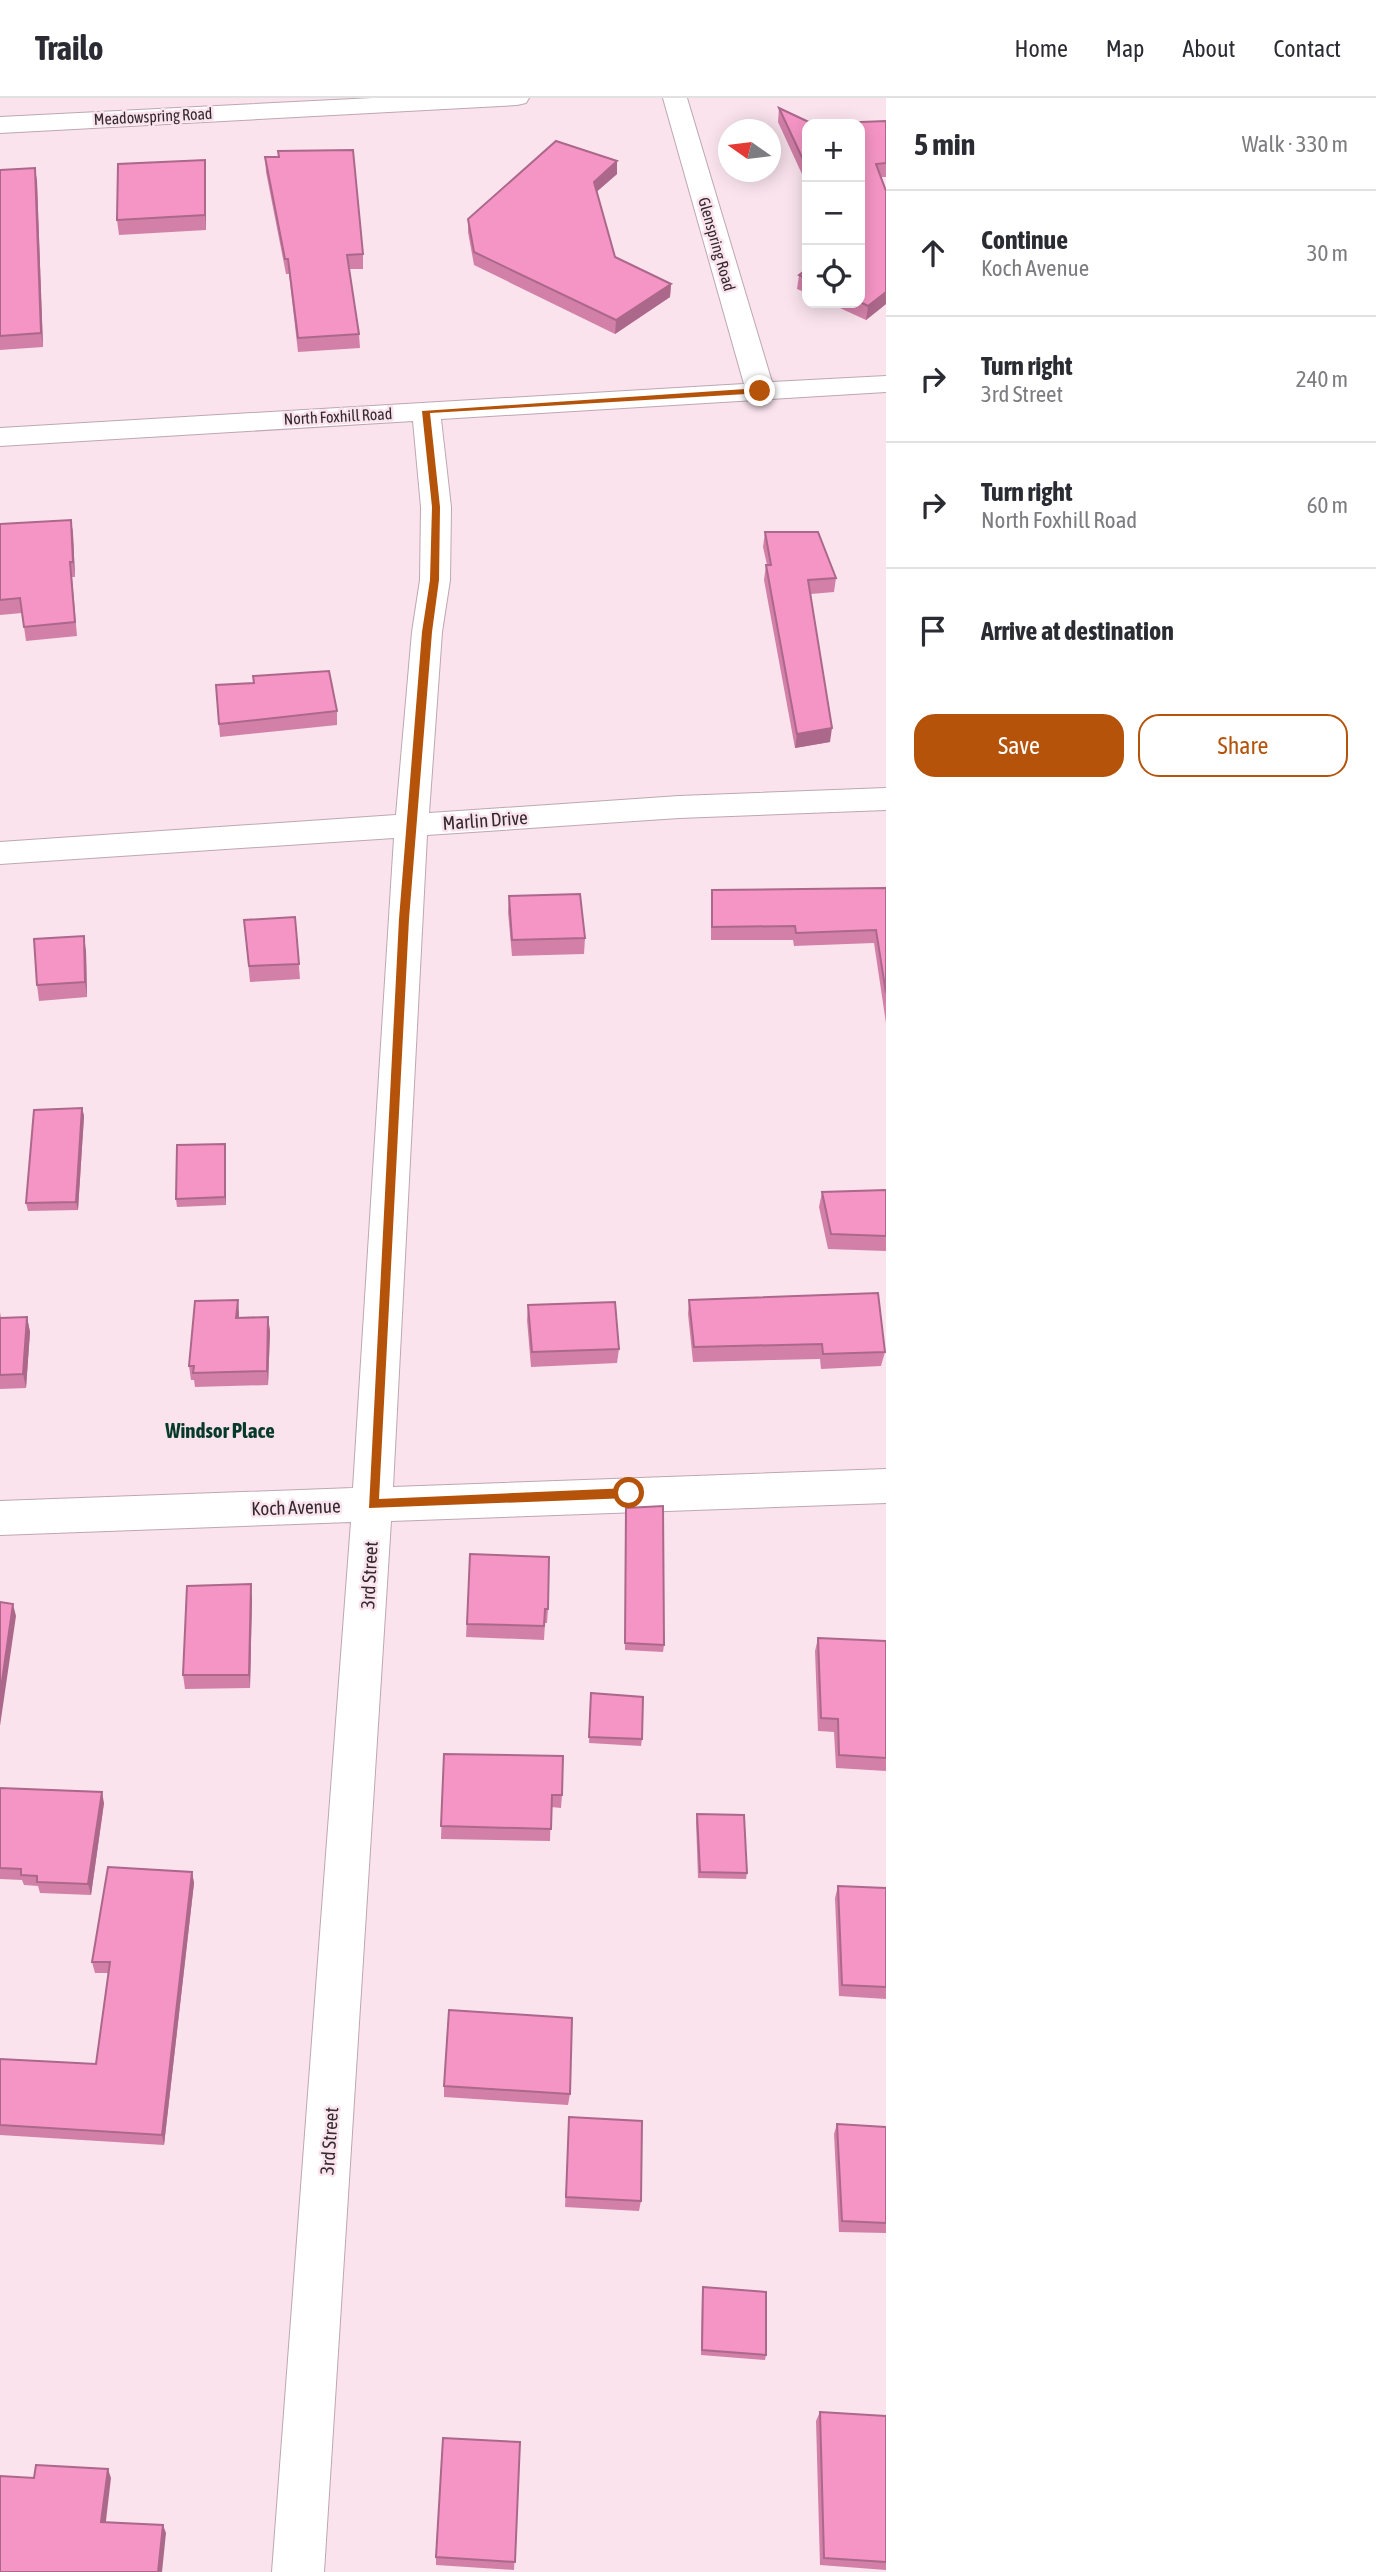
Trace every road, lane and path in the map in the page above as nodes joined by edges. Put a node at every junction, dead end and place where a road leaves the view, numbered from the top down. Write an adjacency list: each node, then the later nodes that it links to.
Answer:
1 (517, 98): 3 (street, Meadowspring Road)
2 (675, 98): 6 (street, Glenspring Road)
3 (167, 107): 4 (street, Meadowspring Road)
4 (0, 125)
5 (886, 384): 6 (street, North Foxhill Road)
6 (760, 391): 7 (street, North Foxhill Road)
7 (426, 411): 8 (street, North Foxhill Road); 10 (street, 3rd Street)
8 (0, 437)
9 (886, 799): 10 (street, Marlin Drive)
10 (412, 824): 11 (street, Marlin Drive); 13 (street, 3rd Street)
11 (0, 853)
12 (886, 1486): 13 (street, Koch Avenue)
13 (373, 1504): 14 (street, Koch Avenue); 15 (street, 3rd Street)
14 (0, 1518)
15 (298, 2572)

